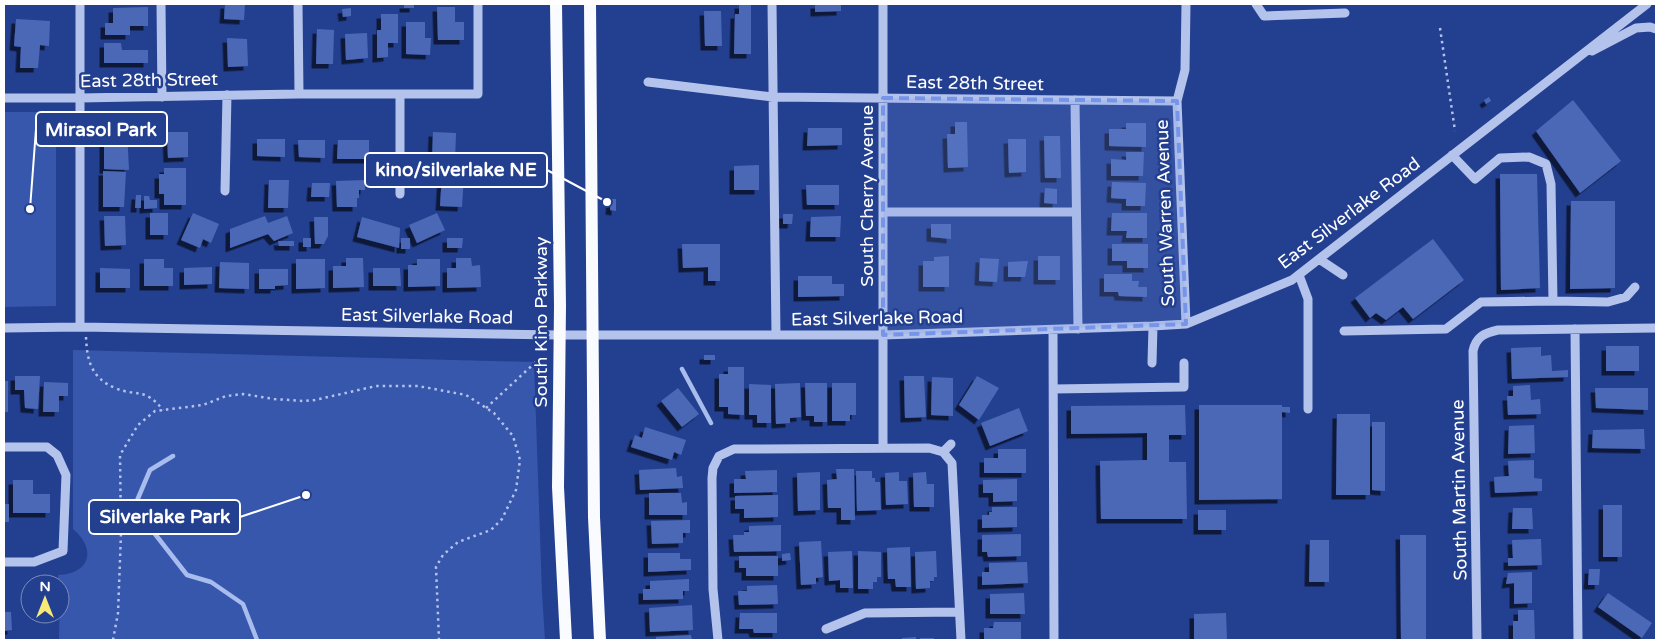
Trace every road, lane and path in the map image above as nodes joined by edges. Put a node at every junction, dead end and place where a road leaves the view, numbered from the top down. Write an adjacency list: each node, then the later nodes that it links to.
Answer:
1 (80, 4): 23 (street)
2 (161, 4): 20 (street)
3 (298, 4): 17 (street)
4 (478, 4): 18 (street, East 28th Street)
5 (556, 4): 47 (main road, South Kino Parkway)
6 (590, 4): 48 (main road)
7 (772, 4): 21 (street)
8 (883, 4): 24 (street, South Cherry Avenue)
9 (1186, 4): 26 (street, South Warren Avenue)
10 (1256, 4): 12 (street)
11 (1646, 4): 15 (street, East Silverlake Road)
12 (1345, 13)
13 (1440, 28): 27 (path)
14 (1656, 29): 15 (street)
15 (1576, 58): 28 (street, East Silverlake Road)
16 (648, 82): 21 (street, East 28th Street)
17 (297, 94): 18 (street, East 28th Street); 19 (street, East 28th Street)
18 (400, 94): 30 (street)
19 (228, 95): 20 (street, East 28th Street); 29 (street)
20 (162, 97): 23 (street, East 28th Street)
21 (773, 97): 24 (street, East 28th Street); 49 (street)
22 (4, 98): 23 (street, East 28th Street)
23 (80, 98): 40 (street)
24 (883, 98): 25 (street, East 28th Street); 31 (street, South Cherry Avenue)
25 (1075, 100): 26 (street, East 28th Street); 32 (street)
26 (1177, 101): 38 (street, South Warren Avenue)
27 (1455, 131)
28 (1452, 156): 33 (street, East Silverlake Road); 37 (street)
29 (225, 191)
30 (400, 194)
31 (884, 212): 32 (street); 50 (street, South Cherry Avenue)
32 (1076, 212): 43 (street)
33 (1319, 259): 34 (street, East Silverlake Road); 35 (street)
34 (1299, 275): 38 (street, East Silverlake Road); 56 (street)
35 (1343, 275)
36 (1635, 287): 37 (street)
37 (1553, 301): 46 (street)
38 (1186, 324): 39 (street, East Silverlake Road)
39 (1153, 326): 43 (street, East Silverlake Road); 52 (street)
40 (83, 327): 41 (street, East Silverlake Road); 47 (street, East Silverlake Road); 57 (path)
41 (4, 328)
42 (1656, 328): 44 (street)
43 (1078, 329): 45 (street, East Silverlake Road)
44 (1575, 329): 72 (street, South Martin Avenue); 73 (street)
45 (1054, 330): 50 (street, East Silverlake Road); 54 (street)
46 (1344, 331)
47 (559, 335): 48 (street, East Silverlake Road); 67 (main road, South Kino Parkway)
48 (593, 335): 49 (street, East Silverlake Road); 68 (main road)
49 (776, 335): 50 (street, East Silverlake Road)
50 (884, 335): 60 (street, South Cherry Avenue)
51 (538, 360): 55 (path)
52 (1152, 363)
53 (1184, 363): 54 (street)
54 (1054, 389): 71 (street)
55 (486, 408): 57 (path); 66 (path)
56 (1308, 409)
57 (163, 410): 65 (path)
58 (951, 444): 61 (street)
59 (4, 448): 62 (street)
60 (883, 448): 61 (street); 69 (street)
61 (943, 452): 63 (street)
62 (4, 562)
63 (958, 612): 64 (street); 70 (street)
64 (826, 628)
65 (113, 640)
66 (439, 640)
67 (566, 640)
68 (600, 640)
69 (718, 640)
70 (961, 640)
71 (1054, 640)
72 (1477, 640)
73 (1578, 640)

